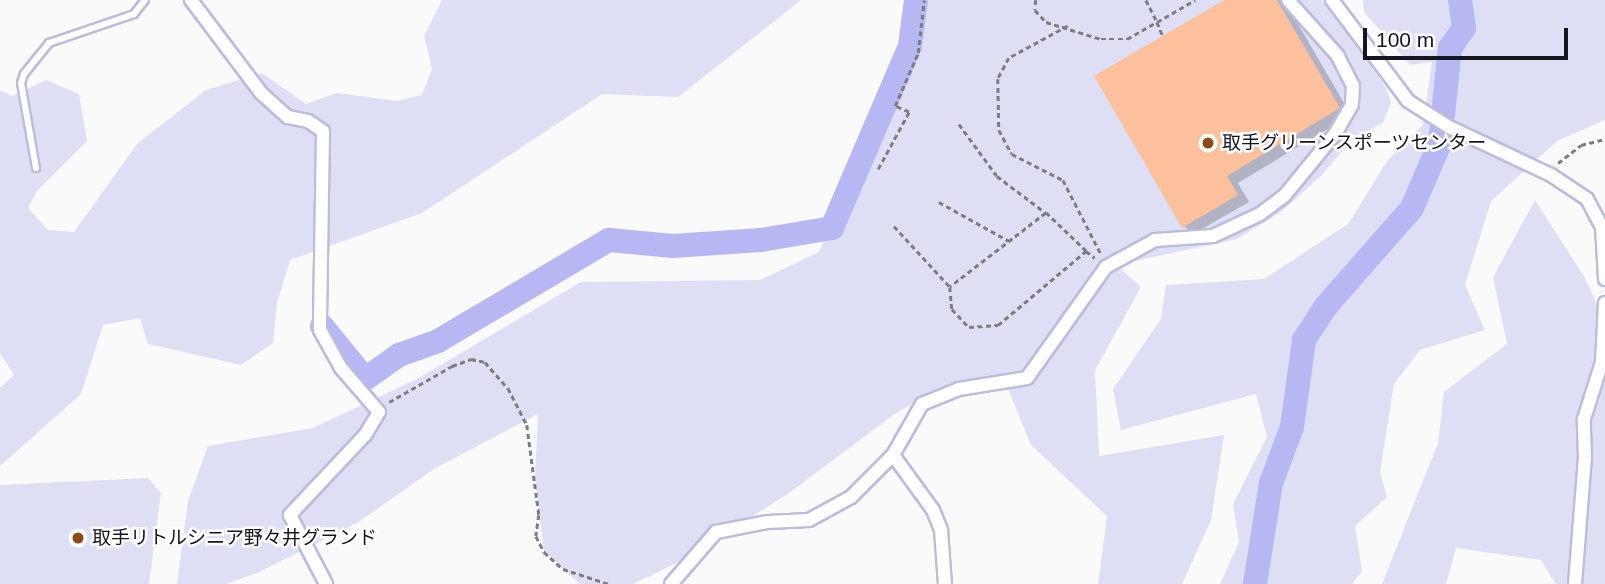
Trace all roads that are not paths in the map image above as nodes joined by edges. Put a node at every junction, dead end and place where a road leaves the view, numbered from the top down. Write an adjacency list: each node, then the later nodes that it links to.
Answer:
1 (145, 0): 5 (lane)
2 (191, 0): 9 (street)
3 (1288, 0): 8 (street)
4 (1332, 0): 6 (street)
5 (36, 168)
6 (1605, 279)
7 (1605, 303): 12 (street)
8 (892, 455): 10 (street); 11 (street)
9 (326, 584)
10 (671, 584)
11 (945, 584)
12 (1575, 584)

